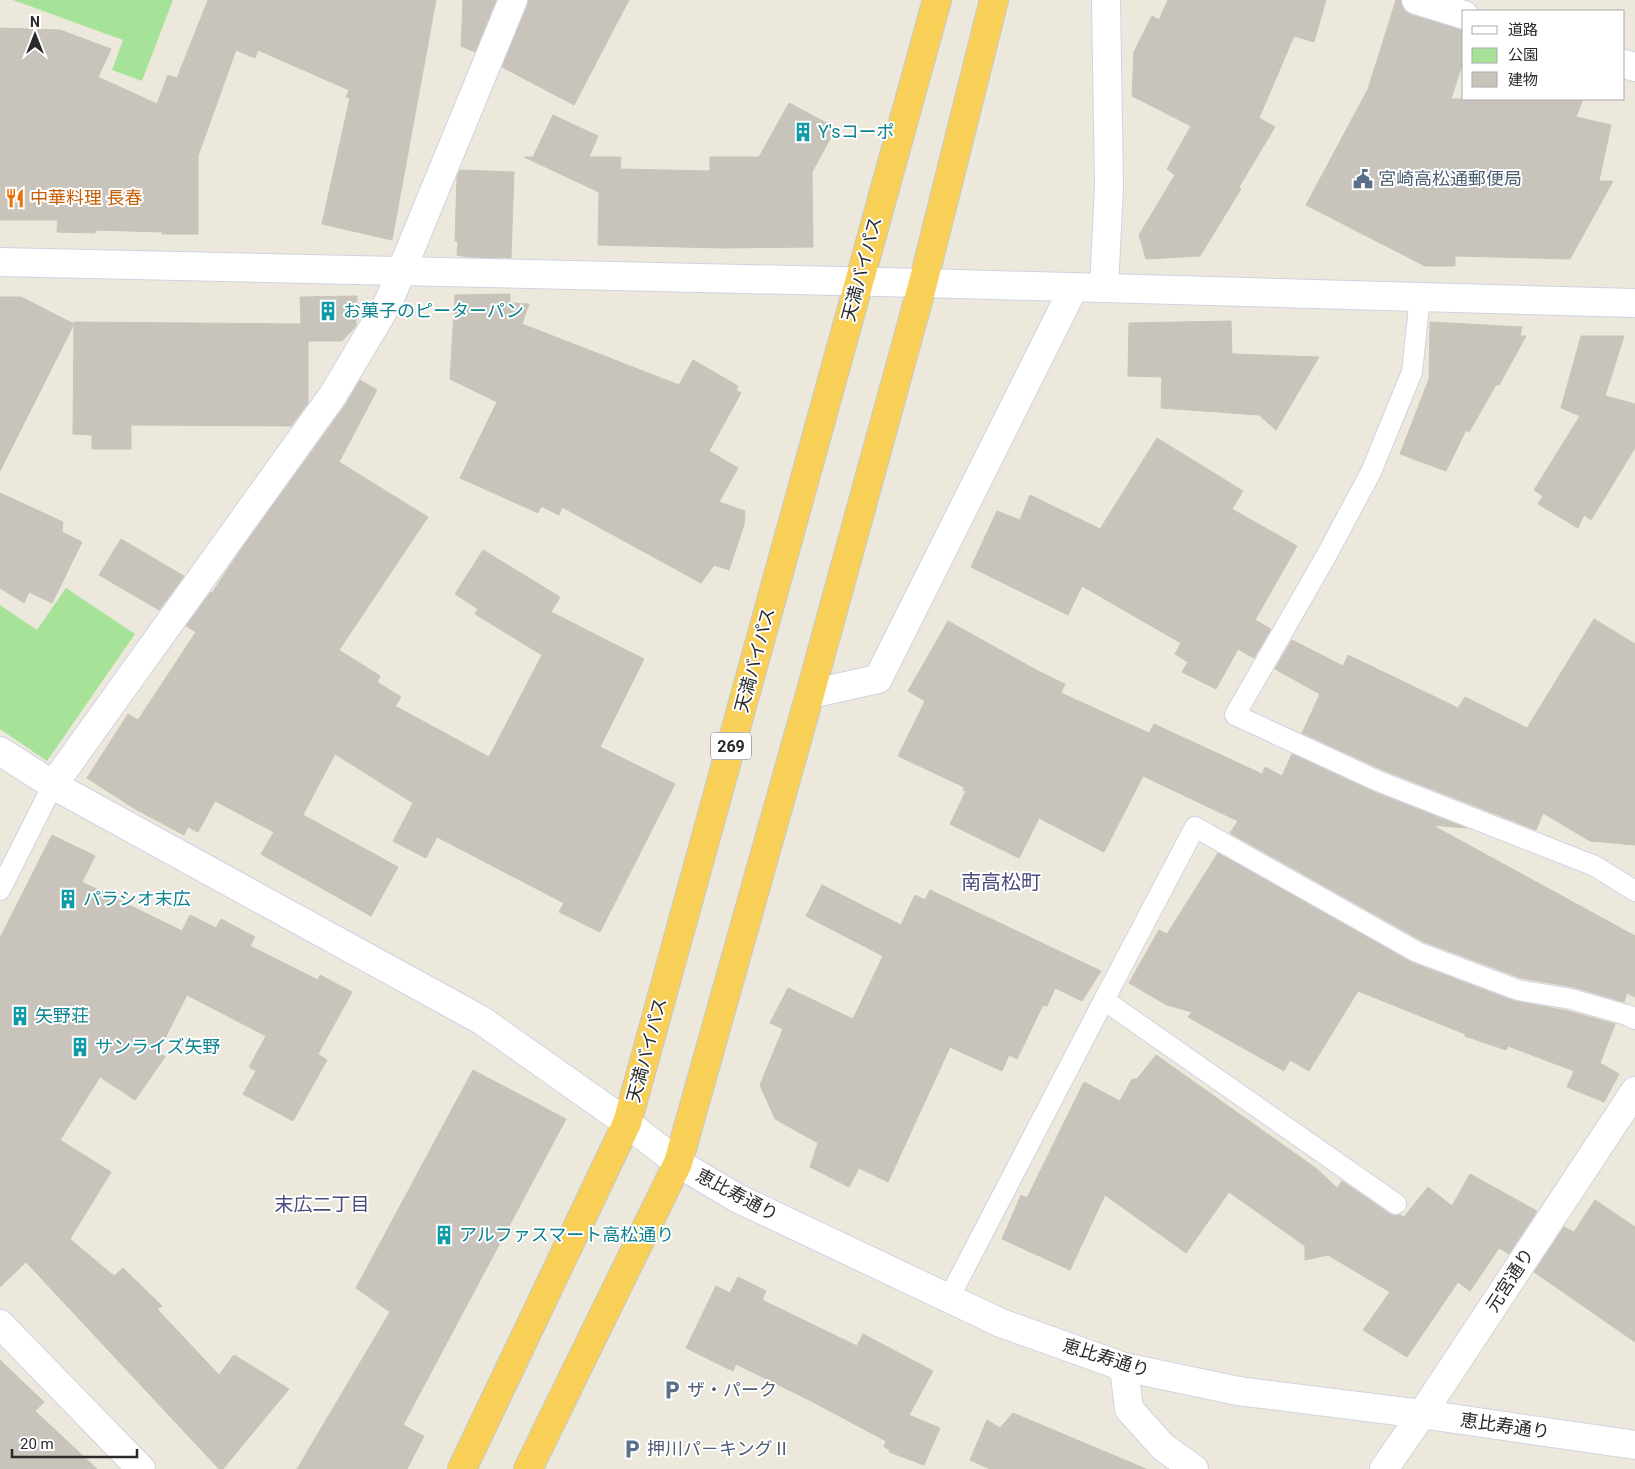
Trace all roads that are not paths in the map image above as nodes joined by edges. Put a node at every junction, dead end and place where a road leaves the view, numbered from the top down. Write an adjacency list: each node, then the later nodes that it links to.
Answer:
1 (513, 0): 8 (street)
2 (937, 0): 9 (highway, 天満バイパス / 269)
3 (994, 0): 10 (highway)
4 (1106, 0): 12 (street)
5 (1416, 0): 6 (street)
6 (1462, 14)
7 (0, 262): 8 (street)
8 (402, 271): 9 (street); 17 (street)
9 (859, 281): 10 (street); 23 (highway, 天満バイパス / 269)
10 (923, 283): 11 (street); 15 (highway)
11 (1074, 287): 12 (street); 15 (street)
12 (1104, 288): 13 (street)
13 (1420, 297): 14 (street); 19 (lane)
14 (1635, 303)
15 (810, 694): 24 (highway)
16 (0, 751): 17 (street, 恵比寿通り)
17 (53, 785): 18 (lane); 23 (street, 恵比寿通り)
18 (0, 890)
19 (1635, 890)
20 (1104, 1000): 21 (lane); 25 (lane); 26 (lane)
21 (1635, 1019)
22 (1635, 1091): 29 (street, 元宮通り)
23 (627, 1123): 24 (street, 恵比寿通り); 32 (highway, 天満バイパス / 269)
24 (678, 1163): 26 (street, 恵比寿通り); 33 (highway)
25 (1396, 1204)
26 (949, 1298): 28 (street, 恵比寿通り)
27 (0, 1324): 31 (street)
28 (1124, 1367): 29 (street, 恵比寿通り); 34 (street)
29 (1422, 1414): 30 (street, 恵比寿通り); 35 (street, 元宮通り)
30 (1635, 1445)
31 (141, 1469)
32 (462, 1469)
33 (528, 1469)
34 (1194, 1469)
35 (1384, 1469)

